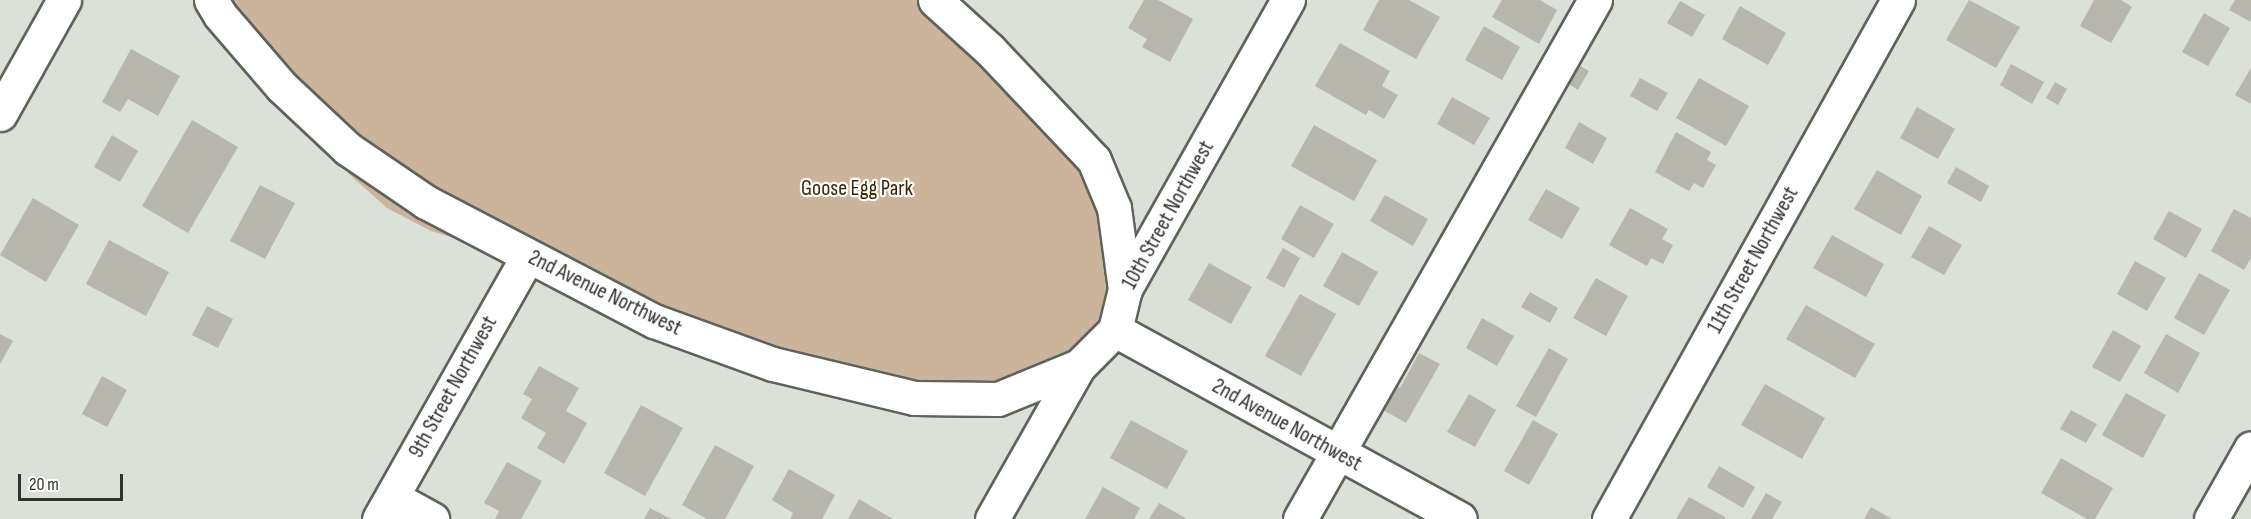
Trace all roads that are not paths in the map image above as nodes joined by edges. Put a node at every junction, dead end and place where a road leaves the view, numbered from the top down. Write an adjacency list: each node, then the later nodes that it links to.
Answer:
1 (64, 0): 7 (street)
2 (211, 0): 8 (street, 2nd Avenue Northwest)
3 (935, 0): 9 (street)
4 (1288, 0): 9 (street, 10th Street Northwest)
5 (1595, 0): 13 (street)
6 (1898, 0): 19 (street, 11th Street Northwest)
7 (0, 114)
8 (528, 256): 11 (street, 2nd Avenue Northwest); 14 (street, 9th Street Northwest)
9 (1125, 289): 10 (street, 10th Street Northwest)
10 (1115, 330): 11 (street); 13 (street, 2nd Avenue Northwest)
11 (1079, 366): 16 (street)
12 (2251, 448): 20 (street)
13 (1337, 452): 17 (street); 18 (street, 2nd Avenue Northwest)
14 (385, 508): 15 (street)
15 (432, 519)
16 (992, 519)
17 (1300, 519)
18 (1460, 519)
19 (1609, 519)
20 (2211, 519)

